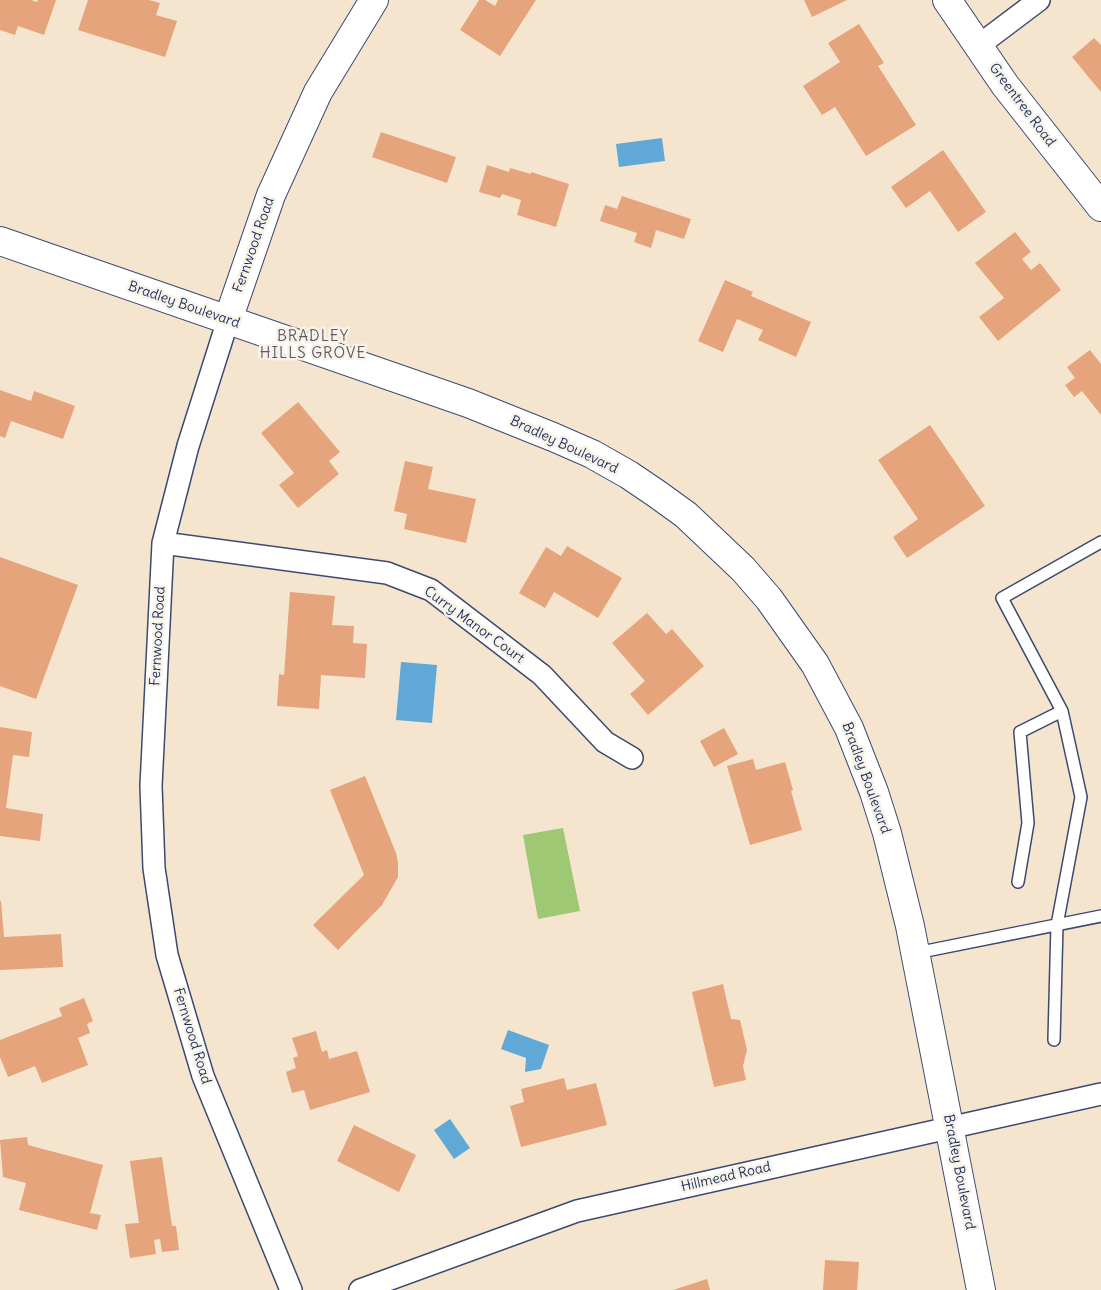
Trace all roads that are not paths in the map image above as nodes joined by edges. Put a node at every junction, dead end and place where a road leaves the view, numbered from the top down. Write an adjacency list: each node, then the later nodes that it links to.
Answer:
1 (374, 0): 7 (main road, Fernwood Road)
2 (947, 0): 4 (main road, Greentree Road)
3 (1039, 0): 4 (street)
4 (978, 46): 5 (main road, Greentree Road)
5 (1101, 207)
6 (0, 240): 7 (main road, Bradley Boulevard)
7 (228, 320): 9 (street, Fernwood Road); 15 (main road, Bradley Boulevard)
8 (1101, 542): 10 (lane)
9 (163, 543): 11 (street, Curry Manor Court); 19 (street, Fernwood Road)
10 (1062, 711): 12 (lane); 14 (lane)
11 (632, 758)
12 (1018, 882)
13 (1101, 916): 14 (lane)
14 (1057, 925): 15 (lane); 16 (lane)
15 (916, 953): 18 (main road, Bradley Boulevard)
16 (1054, 1040)
17 (1101, 1094): 18 (street, Hillmead Road)
18 (950, 1126): 20 (street, Hillmead Road); 21 (main road, Bradley Boulevard)
19 (291, 1290)
20 (360, 1290)
21 (981, 1290)

